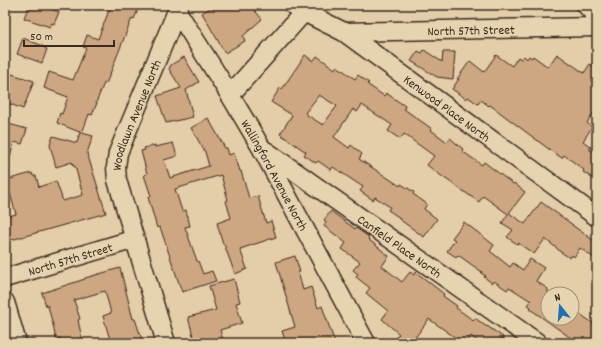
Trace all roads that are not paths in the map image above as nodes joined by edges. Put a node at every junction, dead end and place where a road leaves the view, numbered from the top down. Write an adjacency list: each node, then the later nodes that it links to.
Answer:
1 (586, 5): 4 (street)
2 (302, 7): 6 (street, Kenwood Place North); 7 (street)
3 (178, 8): 7 (street, Wallingford Avenue North); 10 (street, Woodlawn Avenue North)
4 (597, 17)
5 (597, 27): 6 (street, North 57th Street)
6 (344, 32): 9 (street, Kenwood Place North)
7 (230, 95): 8 (street, Wallingford Avenue North)
8 (262, 149): 15 (street, Wallingford Avenue North); 16 (street, Canfield Place North)
9 (597, 217)
10 (135, 239): 11 (street, North 57th Street); 14 (street, Woodlawn Avenue North)
11 (5, 278)
12 (5, 302): 13 (street)
13 (17, 343)
14 (166, 343)
15 (366, 343)
16 (538, 343)

